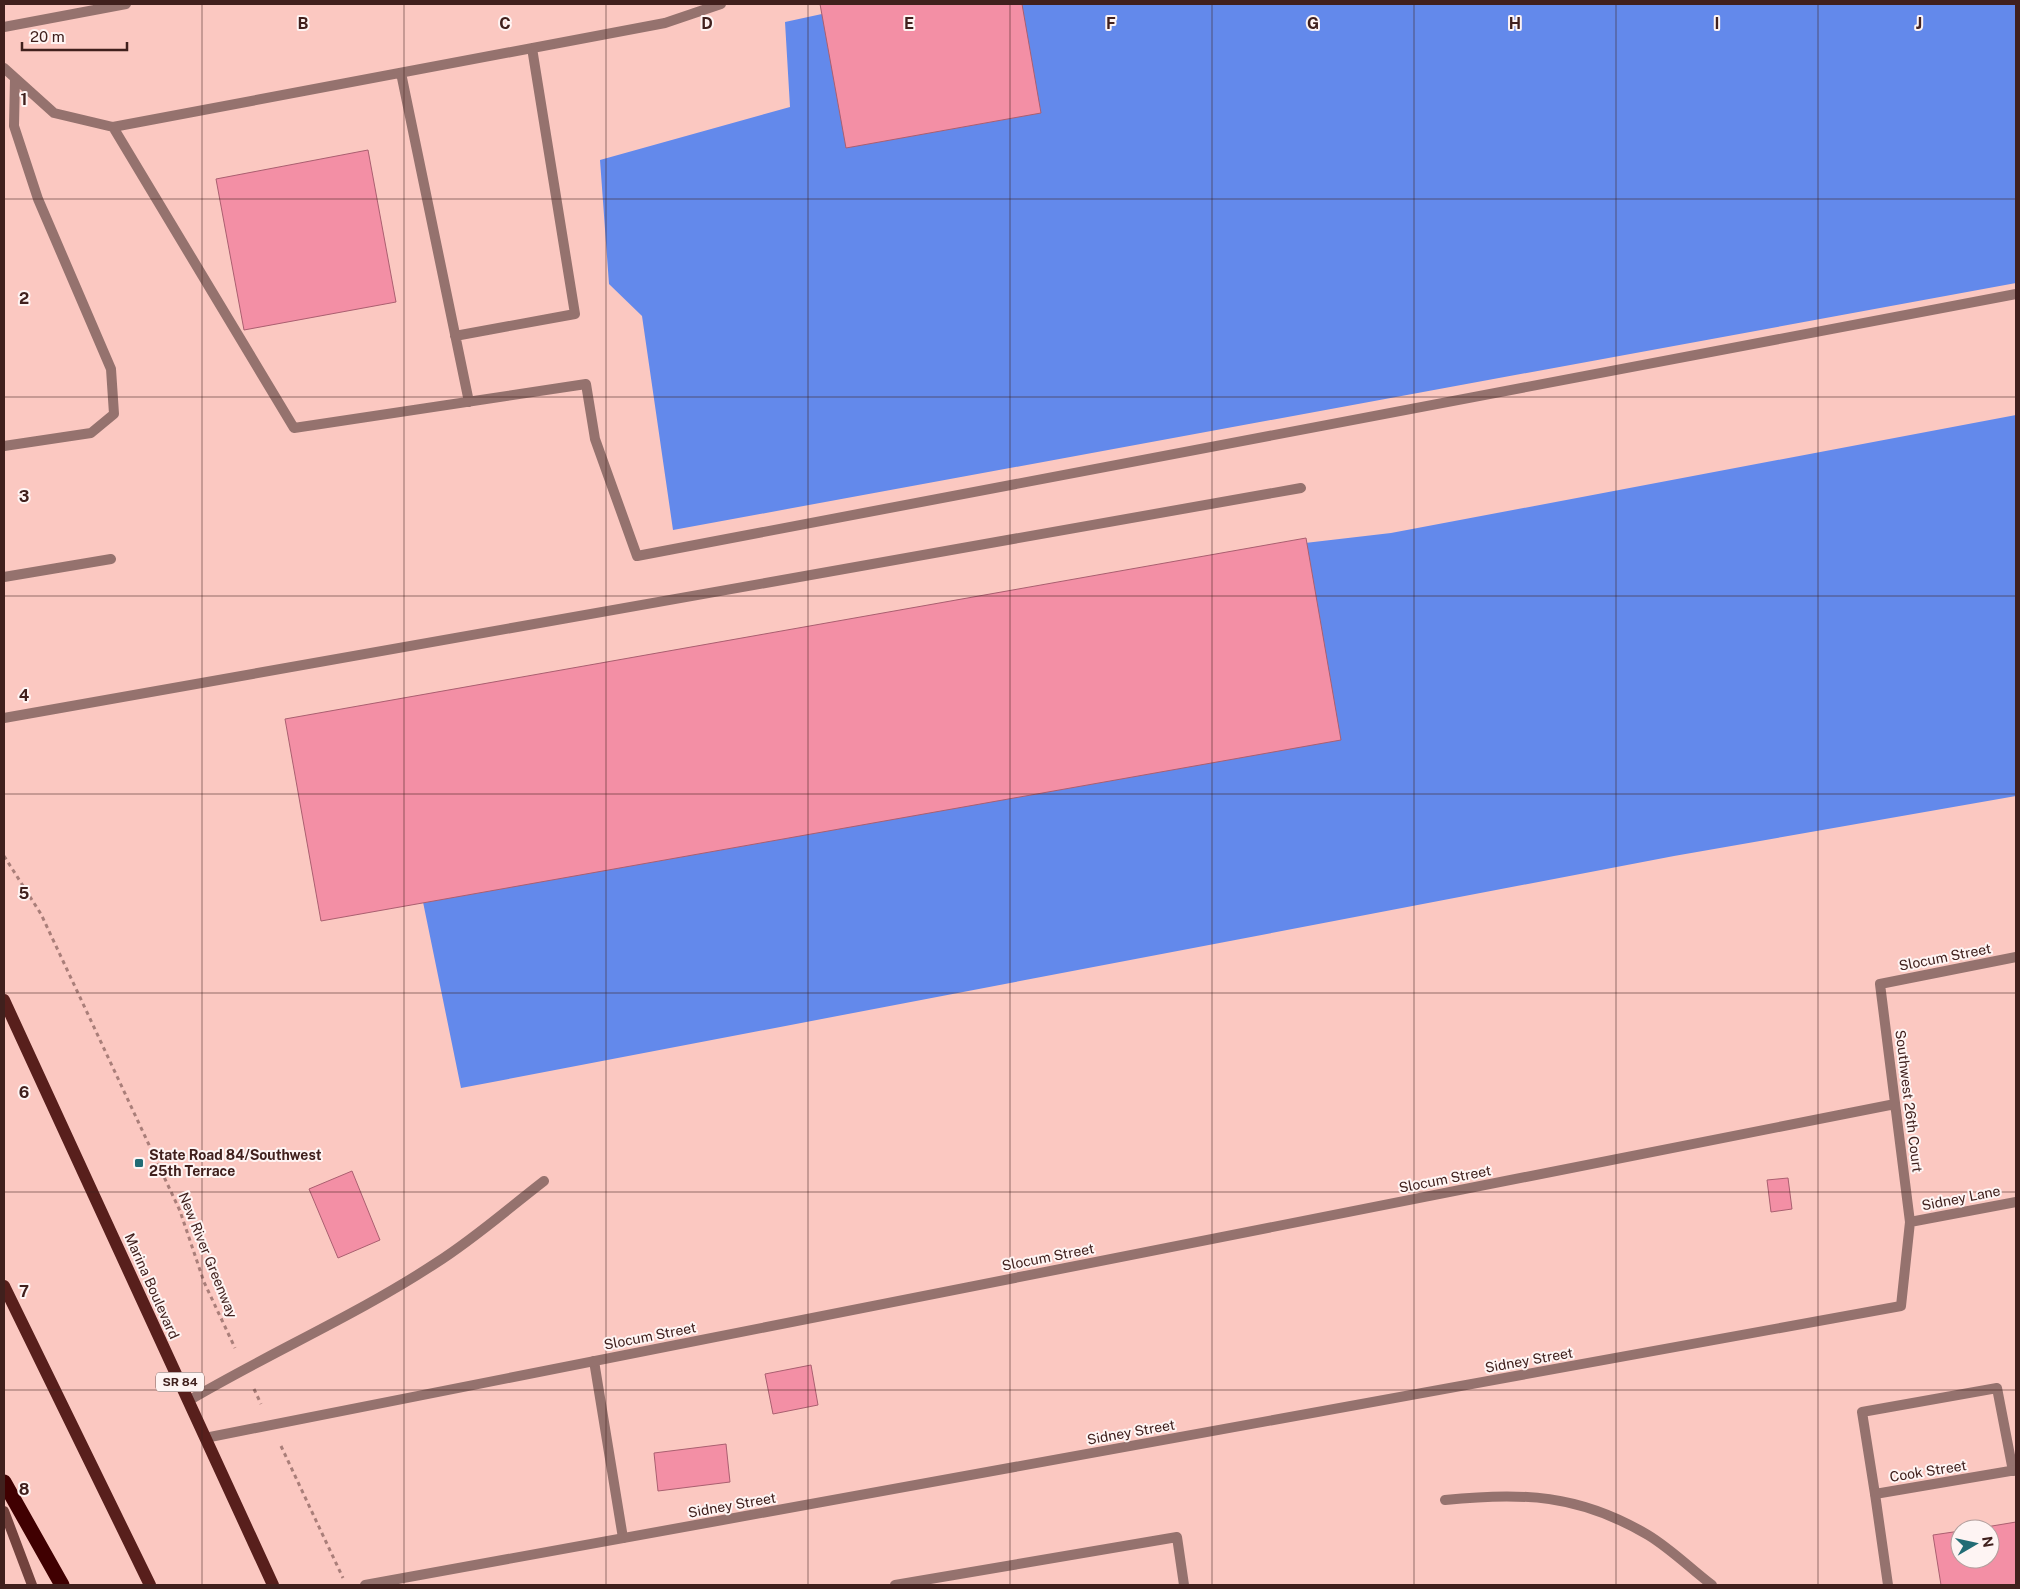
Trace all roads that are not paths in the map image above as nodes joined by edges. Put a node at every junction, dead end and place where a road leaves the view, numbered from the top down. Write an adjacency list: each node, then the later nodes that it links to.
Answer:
1 (126, 4): 3 (street)
2 (721, 4): 5 (street)
3 (112, 5): 4 (street)
4 (4, 27)
5 (532, 48): 7 (street); 11 (street)
6 (4, 68): 8 (street)
7 (401, 73): 9 (street); 11 (street)
8 (15, 78): 9 (street); 13 (street)
9 (113, 127): 12 (street)
10 (2016, 294): 12 (street)
11 (455, 336): 12 (street)
12 (469, 402)
13 (4, 446)
14 (1301, 488): 17 (street)
15 (111, 559): 16 (street)
16 (4, 577)
17 (4, 718)
18 (2016, 957): 19 (street, Slocum Street)
19 (1880, 984): 21 (street, Southwest 26th Court)
20 (4, 1000): 27 (main road, Marina Boulevard / SR 84)
21 (1896, 1104): 24 (street, Southwest 26th Court); 26 (street, Slocum Street)
22 (544, 1181): 27 (street)
23 (2016, 1202): 24 (street, Sidney Lane)
24 (1910, 1222): 34 (street, Sidney Street)
25 (4, 1286): 37 (main road)
26 (594, 1361): 28 (street, Slocum Street); 34 (street)
27 (188, 1401): 28 (main road, Marina Boulevard / SR 84)
28 (205, 1438): 38 (main road, Marina Boulevard / SR 84)
29 (2015, 1470): 31 (street, Cook Street); 31 (street)
30 (4, 1482): 36 (highway)
31 (1875, 1494): 43 (street, Cook Street)
32 (1444, 1500): 42 (street)
33 (4, 1511): 35 (main road)
34 (623, 1538): 39 (street, Sidney Street)
35 (32, 1585)
36 (62, 1585)
37 (150, 1585)
38 (273, 1585)
39 (365, 1585)
40 (895, 1585): 41 (street)
41 (1184, 1585)
42 (1712, 1585)
43 (1888, 1585)

